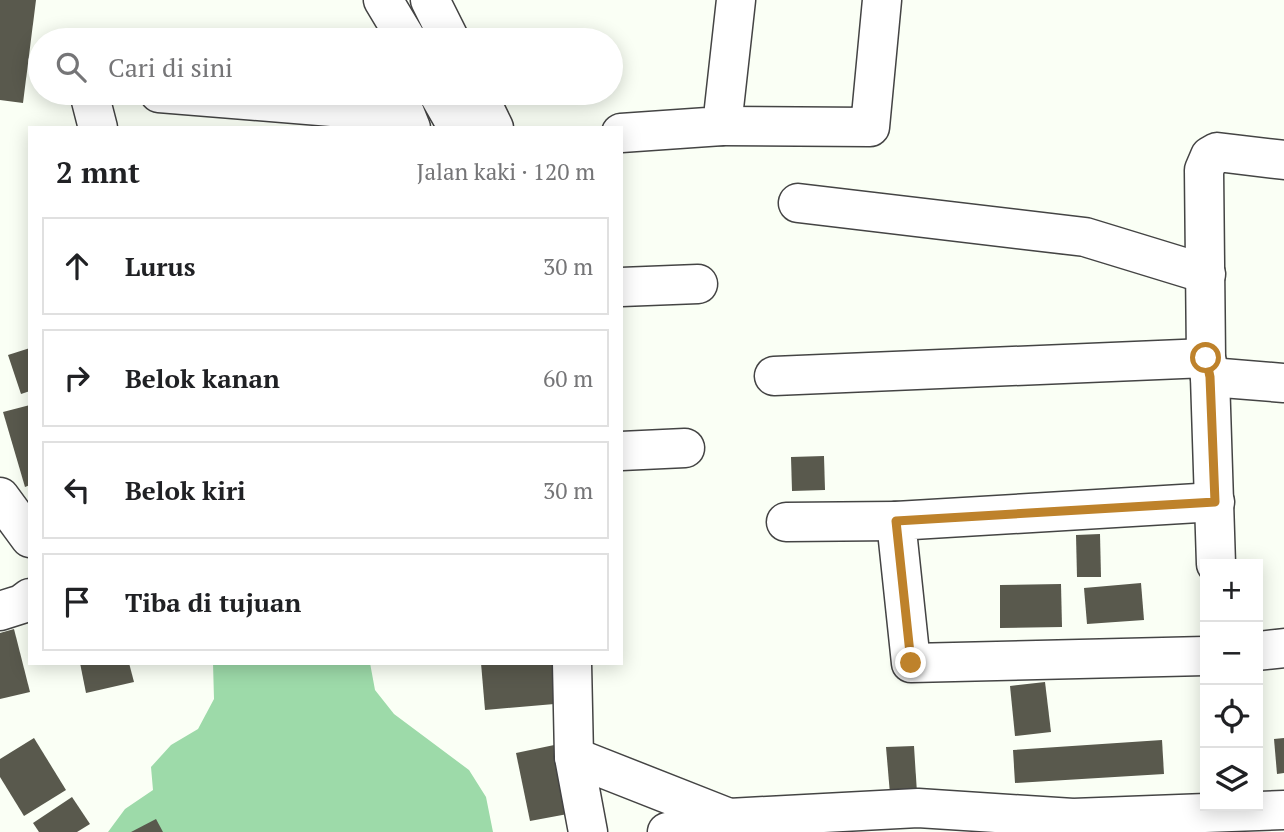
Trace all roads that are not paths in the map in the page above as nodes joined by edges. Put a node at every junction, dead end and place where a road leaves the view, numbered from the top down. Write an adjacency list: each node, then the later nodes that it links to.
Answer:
1 (383, 0): 5 (street)
2 (430, 0): 6 (street)
3 (736, 0): 15 (street)
4 (882, 0): 15 (street)
5 (400, 28)
6 (444, 28)
7 (92, 105): 11 (street)
8 (307, 105): 12 (street)
9 (445, 105): 13 (street)
10 (483, 105): 14 (street)
11 (97, 126)
12 (410, 126)
13 (457, 126)
14 (493, 126)
15 (722, 126): 16 (street)
16 (623, 132)
17 (1284, 160): 19 (street)
18 (798, 203): 19 (street)
19 (1206, 274): 22 (street)
20 (698, 284): 21 (street)
21 (623, 287)
22 (1208, 368): 23 (street); 24 (street); 28 (street)
23 (774, 376)
24 (1284, 383)
25 (685, 448): 26 (street)
26 (623, 451)
27 (0, 497): 31 (street)
28 (1215, 502): 29 (street); 32 (street)
29 (896, 521): 30 (street); 37 (street)
30 (786, 522)
31 (28, 535)
32 (1216, 559)
33 (28, 599): 34 (street)
34 (0, 611)
35 (1284, 648): 36 (street)
36 (1263, 650)
37 (1200, 656)
38 (572, 665): 39 (street)
39 (574, 757): 43 (street); 45 (street)
40 (1263, 810): 41 (street)
41 (1284, 810)
42 (1204, 811): 44 (street)
43 (729, 818): 44 (street); 46 (street)
44 (1073, 825)
45 (588, 832)
46 (667, 832)

